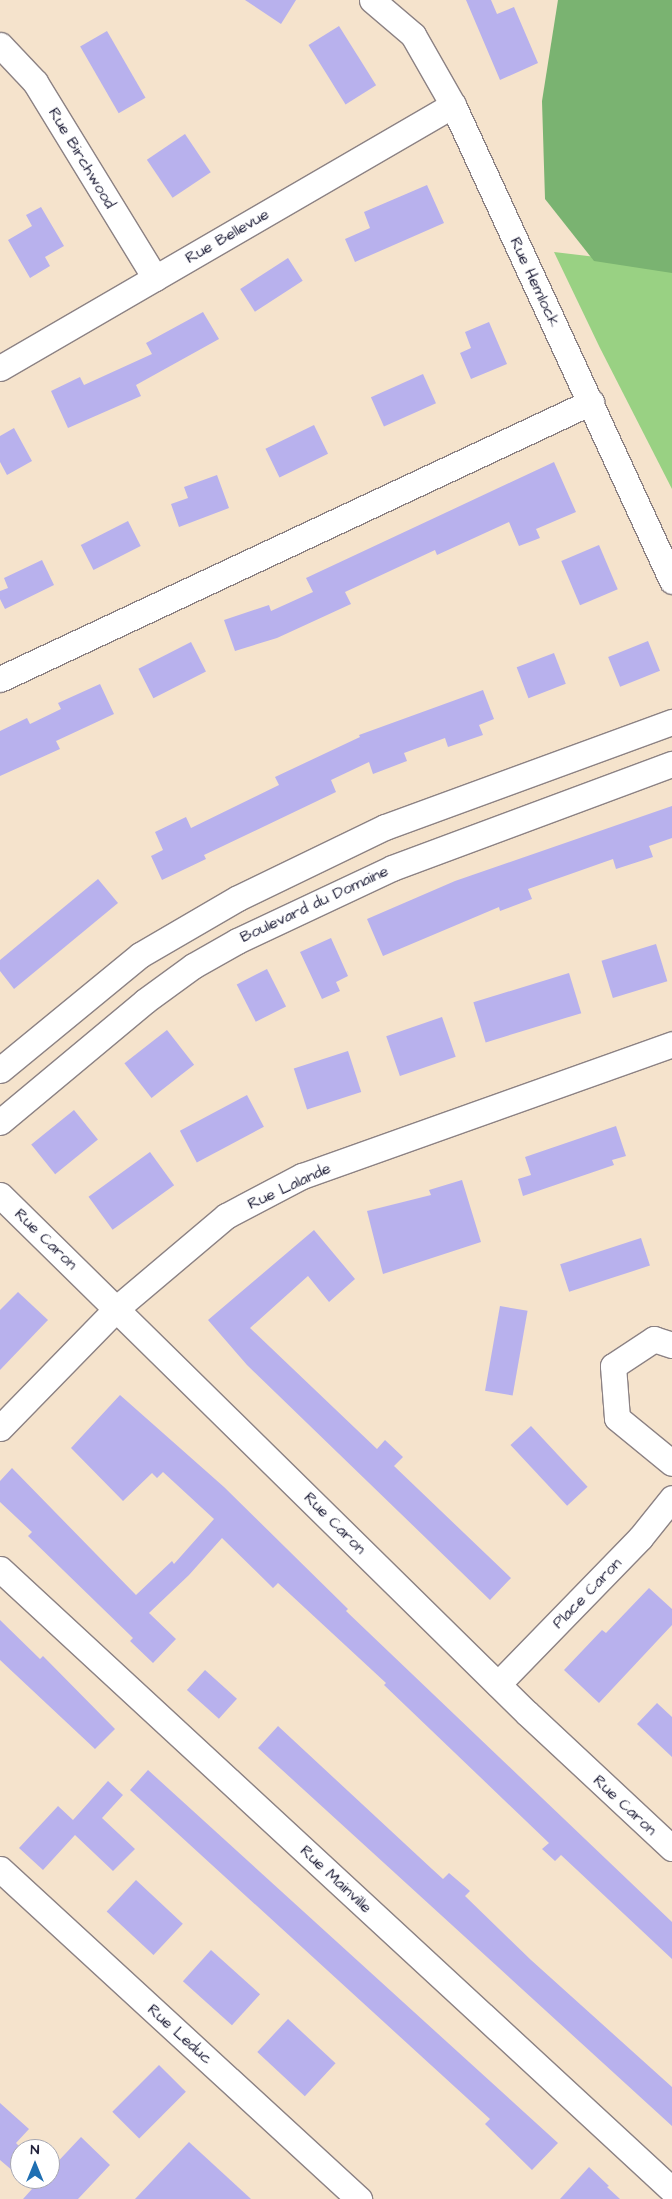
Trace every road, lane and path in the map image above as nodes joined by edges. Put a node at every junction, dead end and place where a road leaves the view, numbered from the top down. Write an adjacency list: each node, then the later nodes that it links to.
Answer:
1 (372, 0): 3 (street, Rue Hemlock)
2 (0, 46): 4 (street, Rue Birchwood)
3 (453, 105): 4 (street, Rue Bellevue); 6 (street, Rue Hemlock)
4 (155, 278): 5 (street, Rue Bellevue)
5 (0, 368)
6 (591, 402): 7 (street, Rue Hemlock); 8 (street)
7 (672, 581)
8 (0, 679)
9 (672, 722): 12 (street)
10 (672, 764): 13 (street, Boulevard du Domaine)
11 (672, 1044): 15 (street, Rue Lalande)
12 (0, 1070)
13 (0, 1122)
14 (0, 1195): 15 (street, Rue Caron)
15 (117, 1308): 17 (street, Rue Lalande); 21 (street, Rue Caron)
16 (672, 1345): 18 (street)
17 (0, 1428)
18 (672, 1463)
19 (672, 1498): 21 (street, Place Caron)
20 (0, 1569): 24 (street, Rue Mainville)
21 (498, 1684): 22 (street, Rue Caron)
22 (672, 1848)
23 (0, 1869): 25 (street, Rue Leduc)
24 (672, 2190)
25 (359, 2199)

